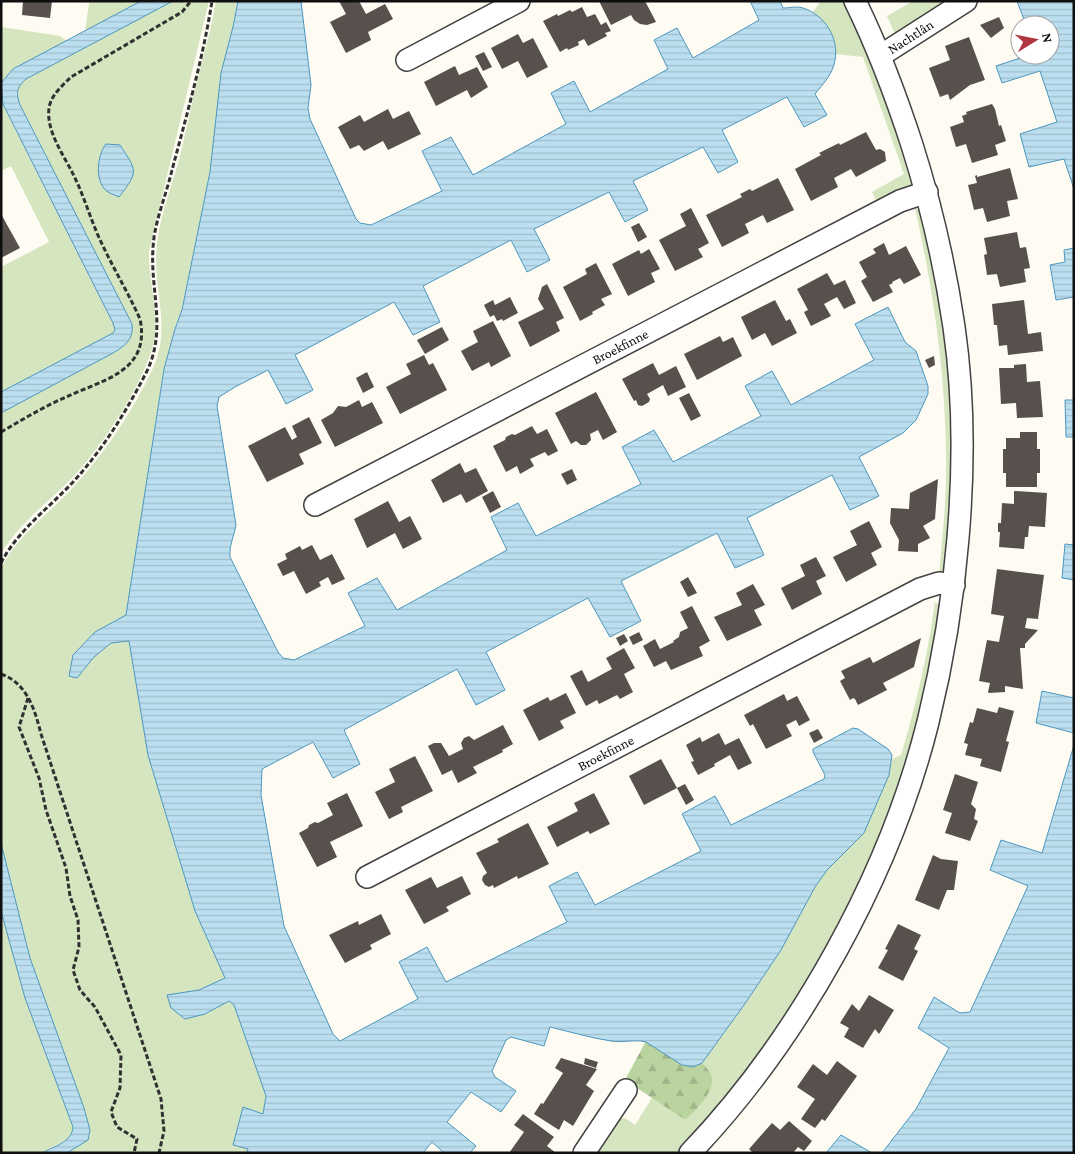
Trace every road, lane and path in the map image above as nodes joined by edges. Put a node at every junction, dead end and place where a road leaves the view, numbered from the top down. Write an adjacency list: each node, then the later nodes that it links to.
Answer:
1 (191, 1): 9 (path)
2 (212, 1): 11 (path)
3 (519, 1): 7 (street)
4 (855, 1): 6 (street)
5 (966, 1): 6 (street, Nachtlân)
6 (880, 56): 8 (street)
7 (406, 60)
8 (927, 192): 10 (street, Broekfinne); 12 (street)
9 (1, 432)
10 (315, 505)
11 (1, 563)
12 (954, 585): 15 (street, Broekfinne); 20 (street)
13 (1, 674): 14 (path)
14 (28, 698): 17 (path); 18 (path)
15 (367, 877)
16 (626, 1090): 19 (street)
17 (134, 1153)
18 (159, 1153)
19 (584, 1153)
20 (690, 1153)

